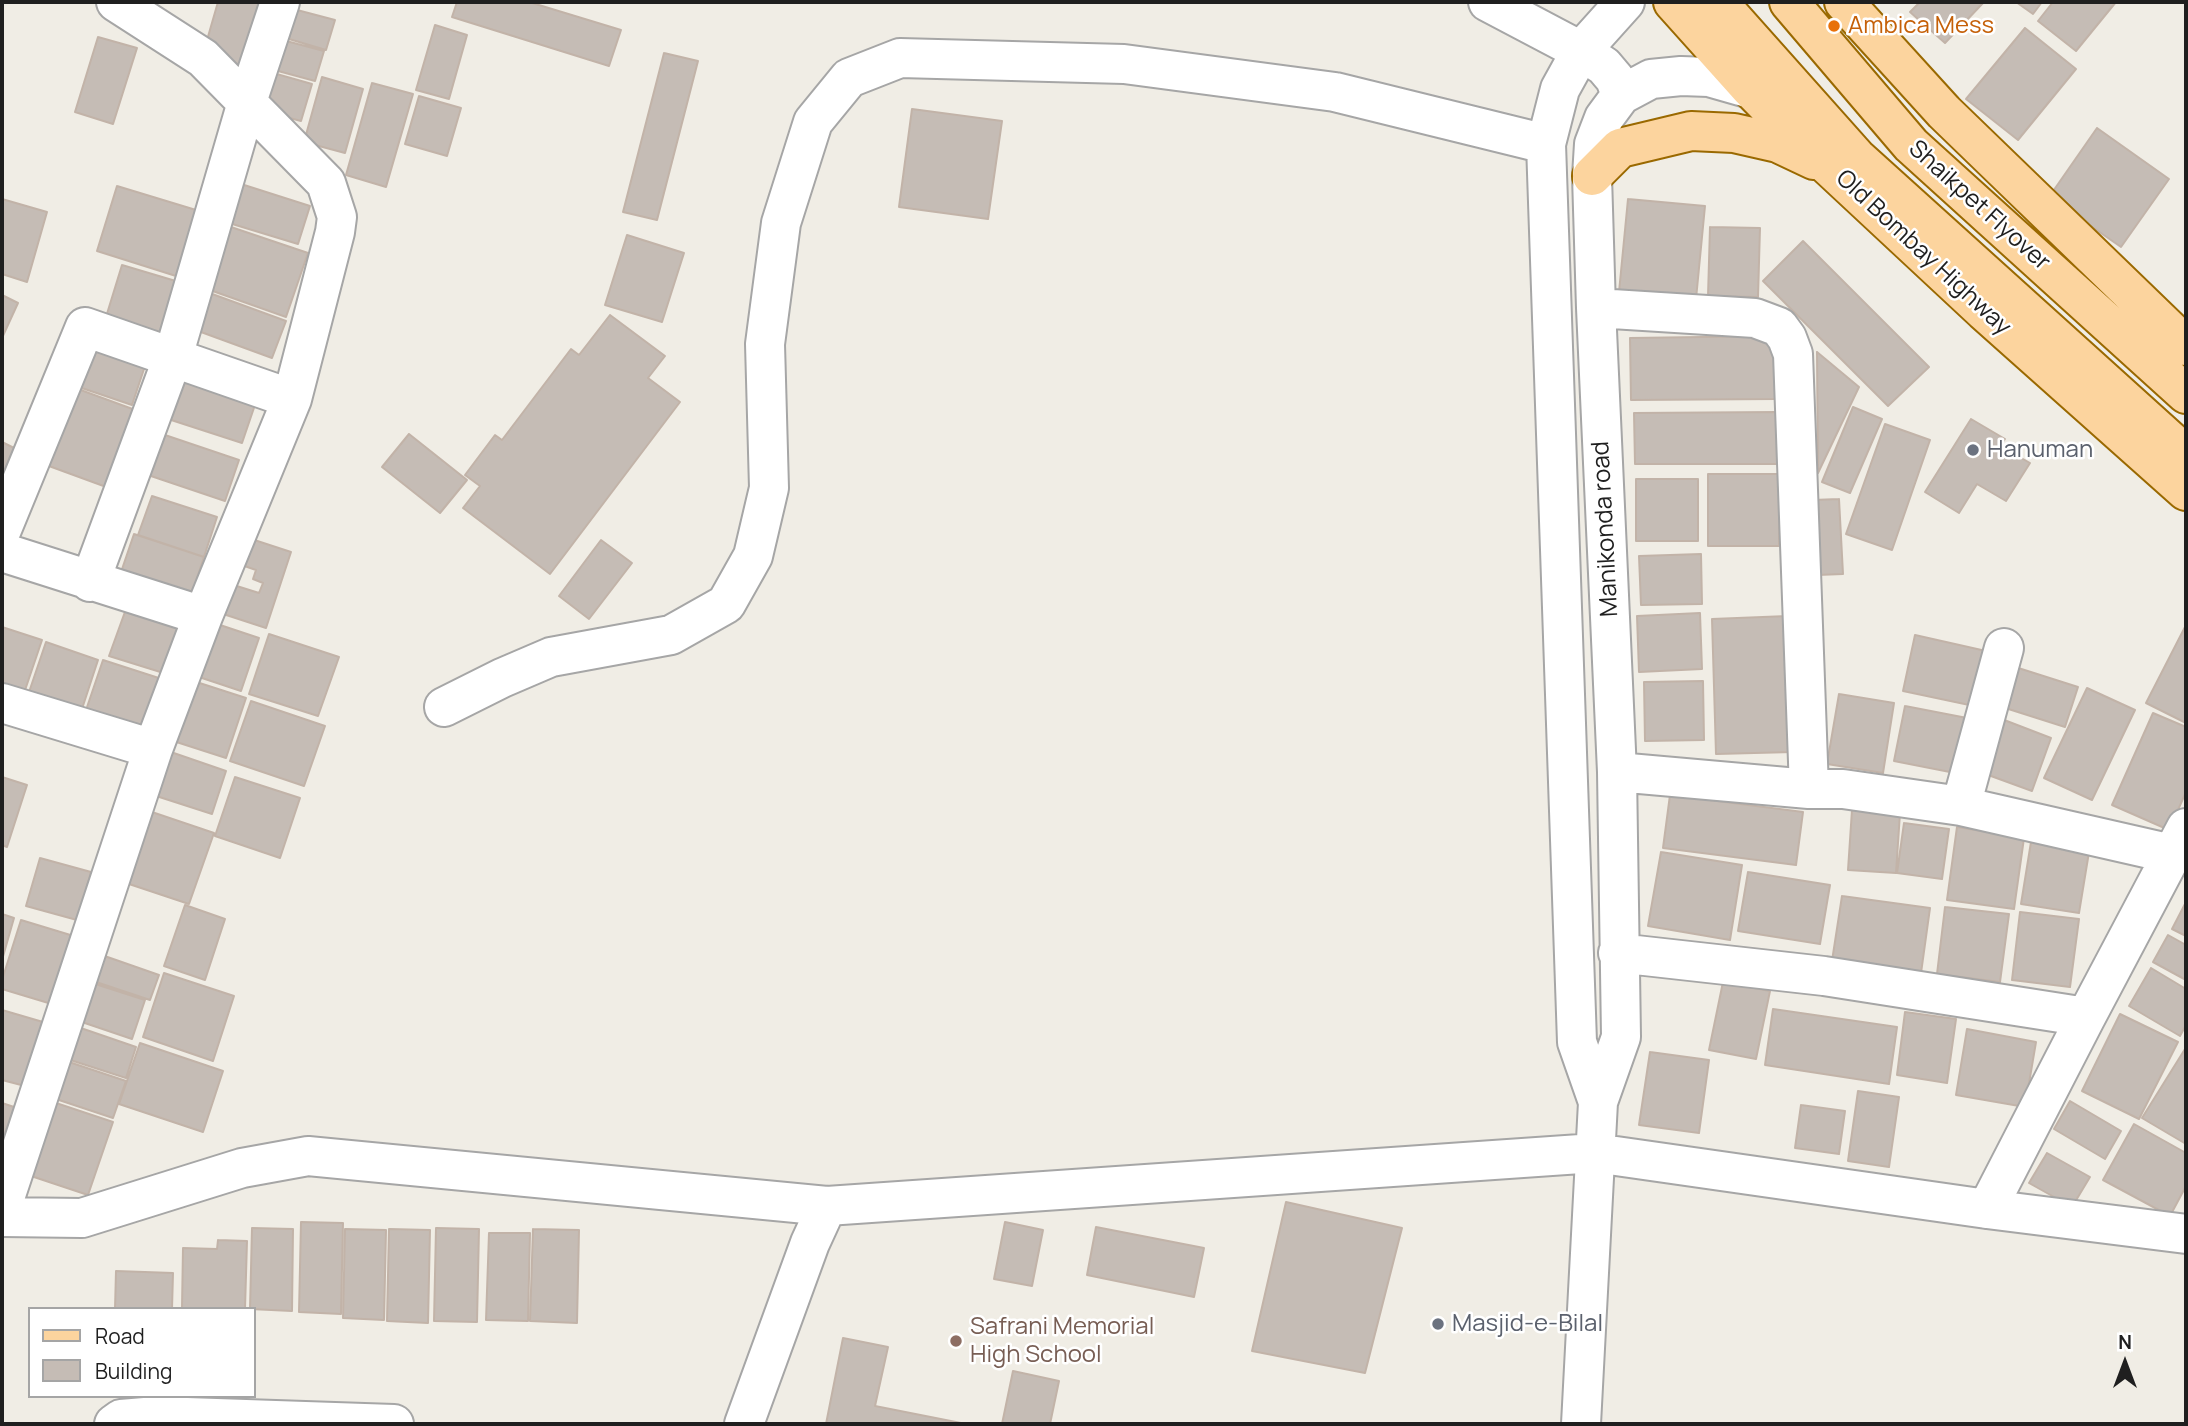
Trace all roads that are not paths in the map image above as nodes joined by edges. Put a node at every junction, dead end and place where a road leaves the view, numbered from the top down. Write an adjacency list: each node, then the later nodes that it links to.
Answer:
1 (116, 2): 12 (street)
2 (280, 2): 12 (street)
3 (1488, 2): 9 (street)
4 (1625, 2): 9 (street, Manikonda road)
5 (1673, 2): 10 (main road, Old Bombay Highway)
6 (1718, 2): 21 (main road, Shaikpet Flyover)
7 (1789, 2): 19 (main road, Shaikpet Flyover)
8 (1844, 2): 17 (main road)
9 (1581, 51): 11 (street); 13 (street, Manikonda road)
10 (1751, 89): 11 (street, Manikonda road); 14 (main road, Old Bombay Highway)
11 (1621, 95): 15 (street, Manikonda road)
12 (247, 103): 18 (street); 20 (street)
13 (1546, 144): 29 (street); 37 (street, Manikonda road)
14 (1831, 168): 15 (main road); 22 (main road, Old Bombay Highway)
15 (1592, 176): 16 (street, Manikonda road)
16 (1596, 308): 31 (street, Manikonda road); 32 (street)
17 (2186, 346)
18 (173, 357): 20 (street); 23 (street); 25 (street)
19 (2186, 394)
20 (292, 399): 26 (street)
21 (2186, 455)
22 (2186, 491)
23 (2, 529)
24 (2, 552): 25 (street)
25 (90, 582): 26 (street)
26 (202, 616): 30 (street)
27 (2004, 648): 33 (street)
28 (2, 703): 30 (street)
29 (444, 707)
30 (153, 749): 40 (street)
31 (1617, 772): 32 (street); 35 (street, Manikonda road)
32 (1809, 789): 33 (street)
33 (1961, 806): 34 (street)
34 (2179, 841): 36 (street)
35 (1618, 953): 36 (street); 37 (street, Manikonda road)
36 (2085, 1017): 41 (street)
37 (1598, 1102): 38 (street, Manikonda road)
38 (1595, 1153): 39 (street); 41 (street); 47 (street, Manikonda road)
39 (827, 1206): 42 (street); 46 (street)
40 (2, 1207)
41 (1987, 1209): 43 (street)
42 (2, 1216)
43 (2186, 1234)
44 (114, 1424): 45 (street)
45 (394, 1424)
46 (744, 1424)
47 (1581, 1424)

